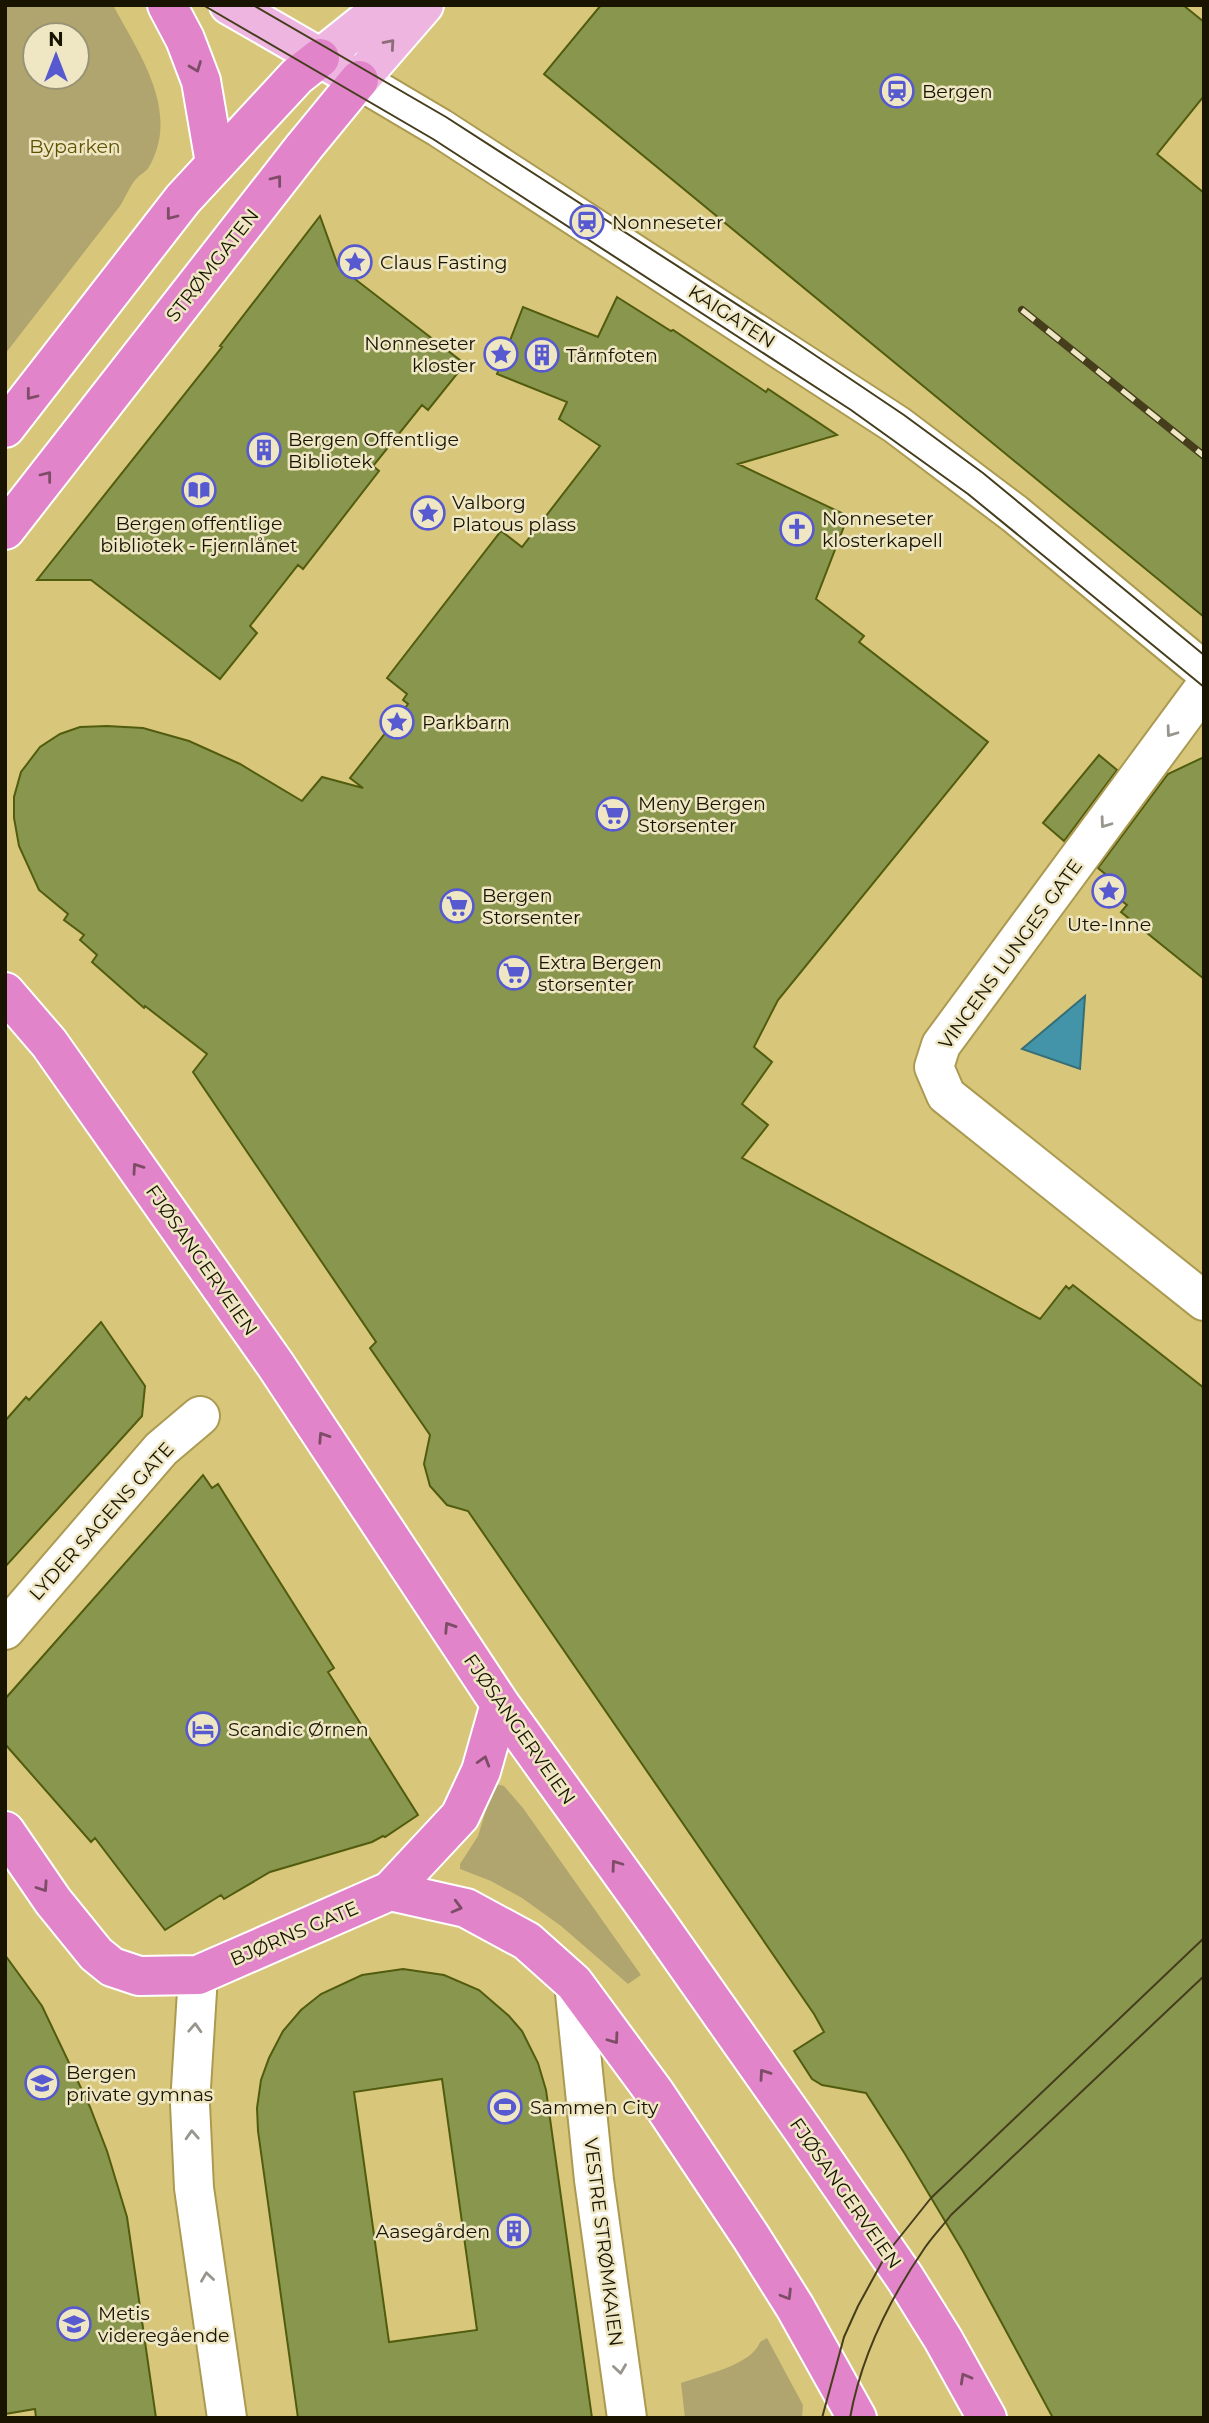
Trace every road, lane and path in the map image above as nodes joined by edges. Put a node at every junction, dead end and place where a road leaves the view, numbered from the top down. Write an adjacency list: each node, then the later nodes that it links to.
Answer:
1 (167, 5): 7 (highway, one-way to 7)
2 (229, 5): 5 (main road, KAIGATEN)
3 (381, 5): 5 (main road)
4 (425, 5): 6 (main road, STRØMGATEN, one-way to 4)
5 (320, 58): 6 (main road, KAIGATEN); 7 (highway)
6 (359, 80): 9 (highway, STRØMGATEN, one-way to 6); 10 (street, KAIGATEN)
7 (215, 163): 8 (highway, one-way to 8)
8 (5, 428)
9 (5, 530)
10 (1204, 671)
11 (1204, 688): 15 (street, VINCENS LUNGES GATE, one-way to 15)
12 (5, 960): 14 (highway, FJØSANGERVEIEN)
13 (5, 992): 14 (highway, FJØSANGERVEIEN)
14 (50, 1043): 18 (highway, FJØSANGERVEIEN, one-way to 14)
15 (1204, 1301)
16 (200, 1416): 17 (street, LYDER SAGENS GATE)
17 (5, 1629)
18 (500, 1704): 20 (highway, one-way to 18); 26 (highway, FJØSANGERVEIEN, one-way to 18)
19 (5, 1831): 21 (highway, one-way to 21)
20 (390, 1891): 21 (highway, BJØRNS GATE); 22 (highway, one-way to 22)
21 (198, 1975): 23 (street, one-way to 21)
22 (574, 1983): 24 (street, VESTRE STRØMKAIEN, one-way to 24); 25 (highway, one-way to 25)
23 (227, 2418)
24 (626, 2418)
25 (857, 2418)
26 (987, 2418)

